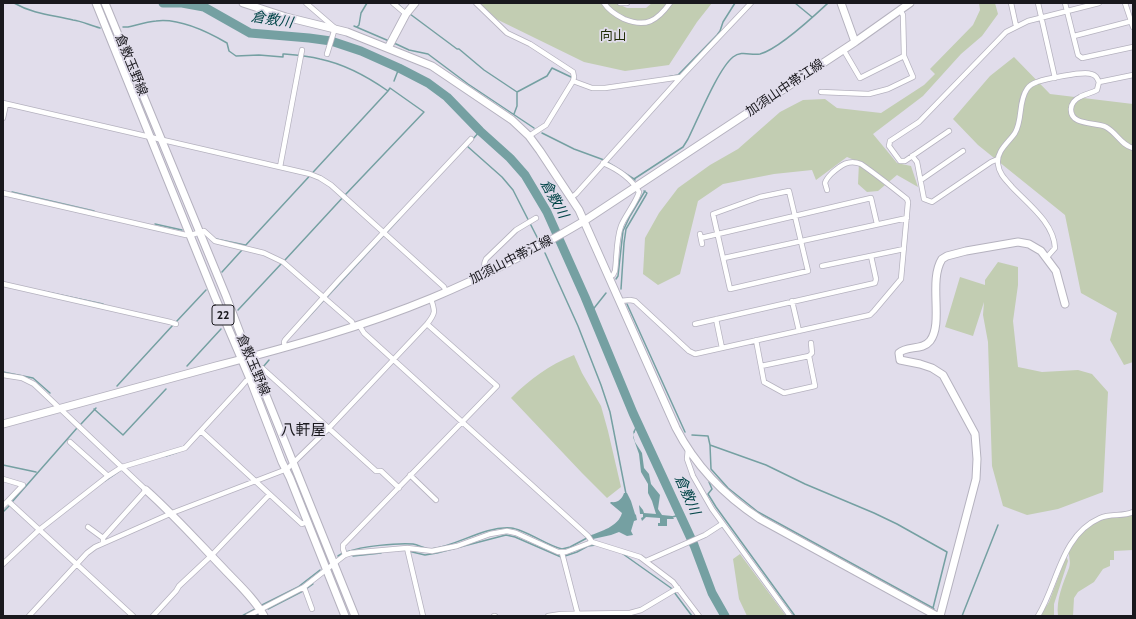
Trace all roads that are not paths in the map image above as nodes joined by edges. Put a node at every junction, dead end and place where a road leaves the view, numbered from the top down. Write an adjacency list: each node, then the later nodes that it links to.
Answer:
1 (96, 3): 45 (main road, 倉敷玉野線 / 22)
2 (105, 3): 46 (main road, 倉敷玉野線 / 22)
3 (243, 3): 26 (main road)
4 (306, 3): 26 (street)
5 (393, 3): 21 (street)
6 (415, 3): 21 (main road)
7 (476, 3): 38 (street)
8 (604, 3): 11 (street)
9 (620, 3): 10 (street)
10 (627, 3)
11 (670, 3)
12 (751, 3): 36 (street)
13 (841, 3): 28 (main road)
14 (1011, 3): 24 (street)
15 (1038, 3): 22 (street)
16 (1065, 3): 20 (street)
17 (1100, 3): 20 (street)
18 (1125, 3): 23 (street)
19 (905, 6): 28 (main road, 加須山中帯江線); 34 (street)
20 (1067, 10): 22 (street); 27 (street)
21 (406, 14): 29 (main road)
22 (1041, 17): 24 (street); 37 (street)
23 (1132, 21): 25 (street); 27 (street)
24 (1016, 26): 50 (street)
25 (1133, 27)
26 (334, 30): 29 (main road); 32 (street)
27 (1074, 36): 30 (street)
28 (855, 42): 31 (main road, 加須山中帯江線)
29 (390, 44): 44 (main road)
30 (1133, 47)
31 (843, 49): 34 (street); 55 (main road, 加須山中帯江線)
32 (327, 53)
33 (301, 54): 53 (street)
34 (904, 56): 40 (street)
35 (1133, 75): 39 (street)
36 (681, 77): 38 (street); 52 (street)
37 (1055, 78): 39 (street); 51 (street)
38 (573, 81): 44 (street)
39 (1099, 82): 48 (street)
40 (821, 92)
41 (4, 103): 42 (street); 45 (street)
42 (3, 118)
43 (949, 131): 50 (street)
44 (529, 136): 58 (main road)
45 (150, 137): 46 (street); 67 (main road, 倉敷玉野線 / 22)
46 (161, 139): 53 (street); 64 (main road, 倉敷玉野線 / 22)
47 (471, 139): 66 (street)
48 (1133, 148)
49 (963, 151): 54 (street)
50 (912, 156): 54 (street)
51 (998, 159): 54 (street); 72 (street)
52 (604, 162): 55 (street); 58 (street)
53 (280, 167): 66 (street)
54 (921, 180)
55 (636, 188): 62 (main road, 加須山中帯江線); 76 (street)
56 (827, 190): 60 (street)
57 (3, 193): 67 (street)
58 (572, 197): 62 (main road)
59 (795, 215): 63 (street); 65 (street); 65 (street); 68 (street)
60 (907, 218): 63 (street); 70 (street)
61 (532, 221): 75 (street)
62 (584, 221): 75 (main road, 加須山中帯江線); 76 (main road)
63 (877, 224): 68 (street)
64 (199, 232): 67 (street); 79 (street); 95 (main road, 倉敷玉野線 / 22)
65 (718, 233): 69 (street); 73 (street)
66 (385, 234): 78 (street); 79 (street)
67 (190, 235): 96 (main road, 倉敷玉野線 / 22)
68 (801, 241): 73 (street); 73 (street)
69 (702, 244)
70 (904, 249): 71 (street); 89 (street)
71 (871, 256): 74 (street); 82 (street)
72 (1047, 257): 83 (main road); 155 (main road)
73 (724, 258)
74 (822, 266)
75 (488, 274): 78 (main road, 加須山中帯江線)
76 (609, 277): 81 (main road)
77 (3, 284): 85 (street)
78 (446, 292): 80 (main road, 加須山中帯江線)
79 (325, 299): 88 (street); 92 (street)
80 (432, 299): 86 (street); 88 (main road, 加須山中帯江線)
81 (620, 301): 93 (street); 108 (main road)
82 (792, 301): 84 (street); 89 (street)
83 (1065, 304)
84 (716, 319): 87 (street); 93 (street)
85 (175, 323)
86 (427, 324): 97 (street); 103 (street)
87 (695, 324)
88 (356, 326): 92 (main road, 加須山中帯江線); 97 (street)
89 (799, 331): 90 (street)
90 (756, 340): 93 (street); 98 (street)
91 (810, 343): 94 (street)
92 (285, 347): 95 (main road, 加須山中帯江線)
93 (722, 348)
94 (809, 356): 98 (street); 98 (street)
95 (250, 357): 96 (main road, 加須山中帯江線); 109 (main road, 倉敷玉野線 / 22)
96 (242, 360): 101 (main road, 倉敷玉野線 / 22); 102 (main road, 加須山中帯江線)
97 (393, 360): 103 (street); 105 (street)
98 (761, 366)
99 (259, 367): 105 (street)
100 (3, 374): 102 (street)
101 (250, 380): 106 (street); 111 (main road, 倉敷玉野線 / 22)
102 (60, 409): 104 (main road, 加須山中帯江線); 110 (street)
103 (462, 422): 112 (street); 128 (street)
104 (3, 424)
105 (328, 429): 109 (street); 116 (street)
106 (201, 431): 110 (street); 115 (street)
107 (70, 442): 113 (street)
108 (688, 448): 125 (street); 154 (main road)
109 (293, 464): 111 (street); 136 (main road, 倉敷玉野線 / 22)
110 (122, 467): 113 (street); 117 (street)
111 (286, 469): 115 (street); 124 (main road, 倉敷玉野線 / 22)
112 (410, 475): 116 (street); 119 (street)
113 (108, 476): 127 (street)
114 (3, 479): 120 (street)
115 (255, 482): 118 (street); 123 (street)
116 (399, 488): 131 (street)
117 (146, 490): 123 (main road); 129 (street)
118 (269, 495): 124 (street); 133 (street)
119 (436, 500)
120 (8, 501): 121 (street); 127 (street)
121 (3, 506)
122 (1133, 512): 156 (street)
123 (172, 513): 129 (street); 133 (main road)
124 (307, 522): 138 (main road, 倉敷玉野線 / 22)
125 (722, 524): 134 (street); 153 (street)
126 (88, 527): 129 (street)
127 (40, 531): 135 (street); 137 (street)
128 (590, 539): 132 (street); 134 (street)
129 (103, 541): 137 (street)
130 (407, 550): 131 (street); 132 (street); 150 (street)
131 (344, 553): 136 (street)
132 (563, 555): 144 (street)
133 (211, 556): 142 (main road); 143 (street)
134 (646, 561): 140 (street)
135 (3, 564)
136 (334, 564): 138 (street); 149 (main road, 倉敷玉野線 / 22)
137 (76, 565): 145 (street); 146 (street)
138 (327, 569): 139 (street); 148 (main road, 倉敷玉野線 / 22)
139 (305, 589): 141 (street); 142 (street)
140 (675, 589): 144 (street); 152 (street)
141 (312, 609)
142 (260, 610): 147 (street)
143 (156, 615)
144 (578, 615): 151 (street)
145 (29, 616)
146 (131, 616)
147 (248, 616)
148 (345, 616)
149 (355, 616)
150 (423, 616)
151 (548, 616)
152 (698, 616)
153 (790, 616)
154 (937, 616)
155 (940, 616)
156 (1038, 616)

